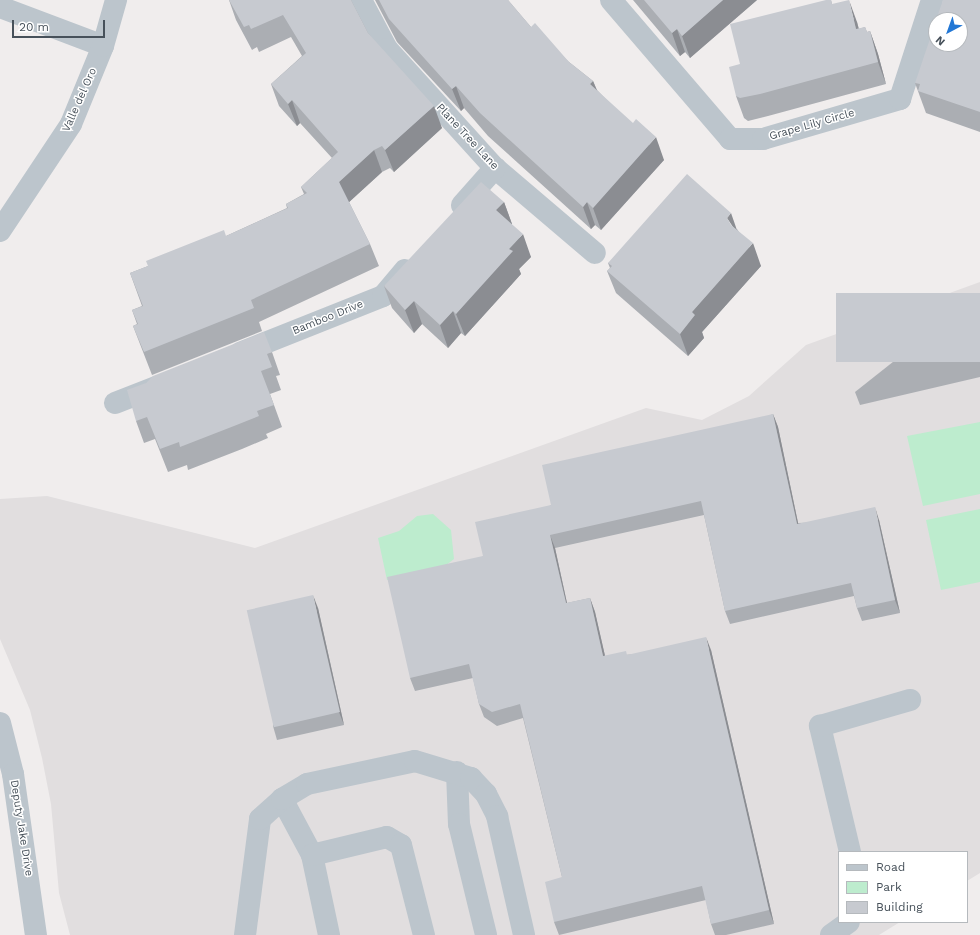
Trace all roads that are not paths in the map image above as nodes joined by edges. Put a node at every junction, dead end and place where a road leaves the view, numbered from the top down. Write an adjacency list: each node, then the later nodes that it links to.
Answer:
1 (116, 0): 6 (street, Valle del Oro)
2 (361, 0): 7 (street, Plane Tree Lane)
3 (611, 0): 4 (street, Grape Lily Circle)
4 (932, 0)
5 (0, 7): 6 (street)
6 (103, 46): 9 (street, Valle del Oro)
7 (495, 168): 8 (street); 10 (street, Plane Tree Lane)
8 (449, 220)
9 (0, 231)
10 (595, 253)
11 (419, 255): 12 (street, Bamboo Drive)
12 (224, 360)
13 (173, 380): 14 (street)
14 (115, 404)
15 (910, 700): 19 (street)
16 (0, 723): 23 (street, Deputy Jake Drive)
17 (457, 772): 18 (street); 22 (street); 27 (street)
18 (282, 799): 20 (street); 24 (street)
19 (850, 851)
20 (312, 855): 25 (street); 26 (street)
21 (848, 923): 28 (street)
22 (485, 929)
23 (36, 935)
24 (245, 935)
25 (329, 935)
26 (424, 935)
27 (524, 935)
28 (831, 935)

